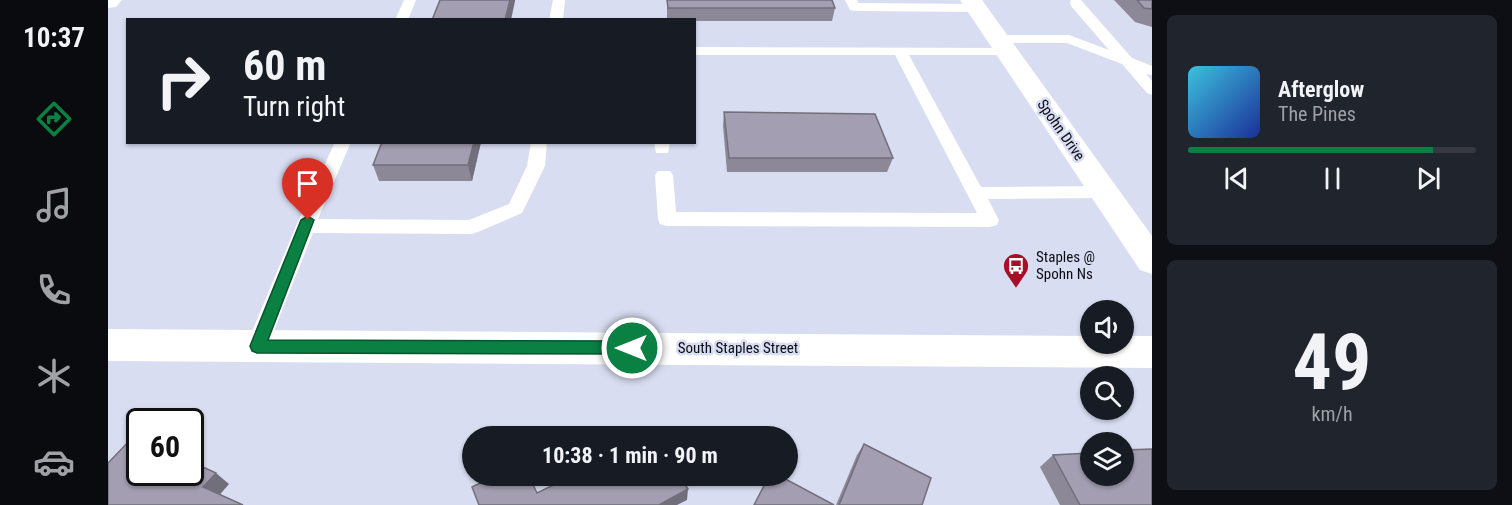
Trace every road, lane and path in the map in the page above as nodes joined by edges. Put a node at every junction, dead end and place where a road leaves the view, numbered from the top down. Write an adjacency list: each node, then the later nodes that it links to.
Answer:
1 (410, 0): 6 (lane)
2 (559, 0): 7 (lane)
3 (851, 0): 5 (lane)
4 (1076, 3): 11 (lane)
5 (973, 4): 8 (main road, Spohn Drive)
6 (402, 18)
7 (556, 18)
8 (1002, 45): 10 (lane); 11 (lane); 17 (main road, Spohn Drive)
9 (696, 51): 10 (lane)
10 (900, 51): 18 (lane)
11 (1126, 61): 12 (lane); 13 (lane)
12 (1152, 70)
13 (1152, 90)
14 (342, 144): 19 (lane)
15 (539, 144): 19 (lane)
16 (664, 175): 18 (lane)
17 (1104, 192): 18 (lane); 20 (main road, Spohn Drive)
18 (976, 193)
19 (305, 226): 22 (lane)
20 (1152, 261)
21 (108, 345): 22 (main road, South Staples Street)
22 (257, 346): 23 (main road, South Staples Street)
23 (1152, 352)

